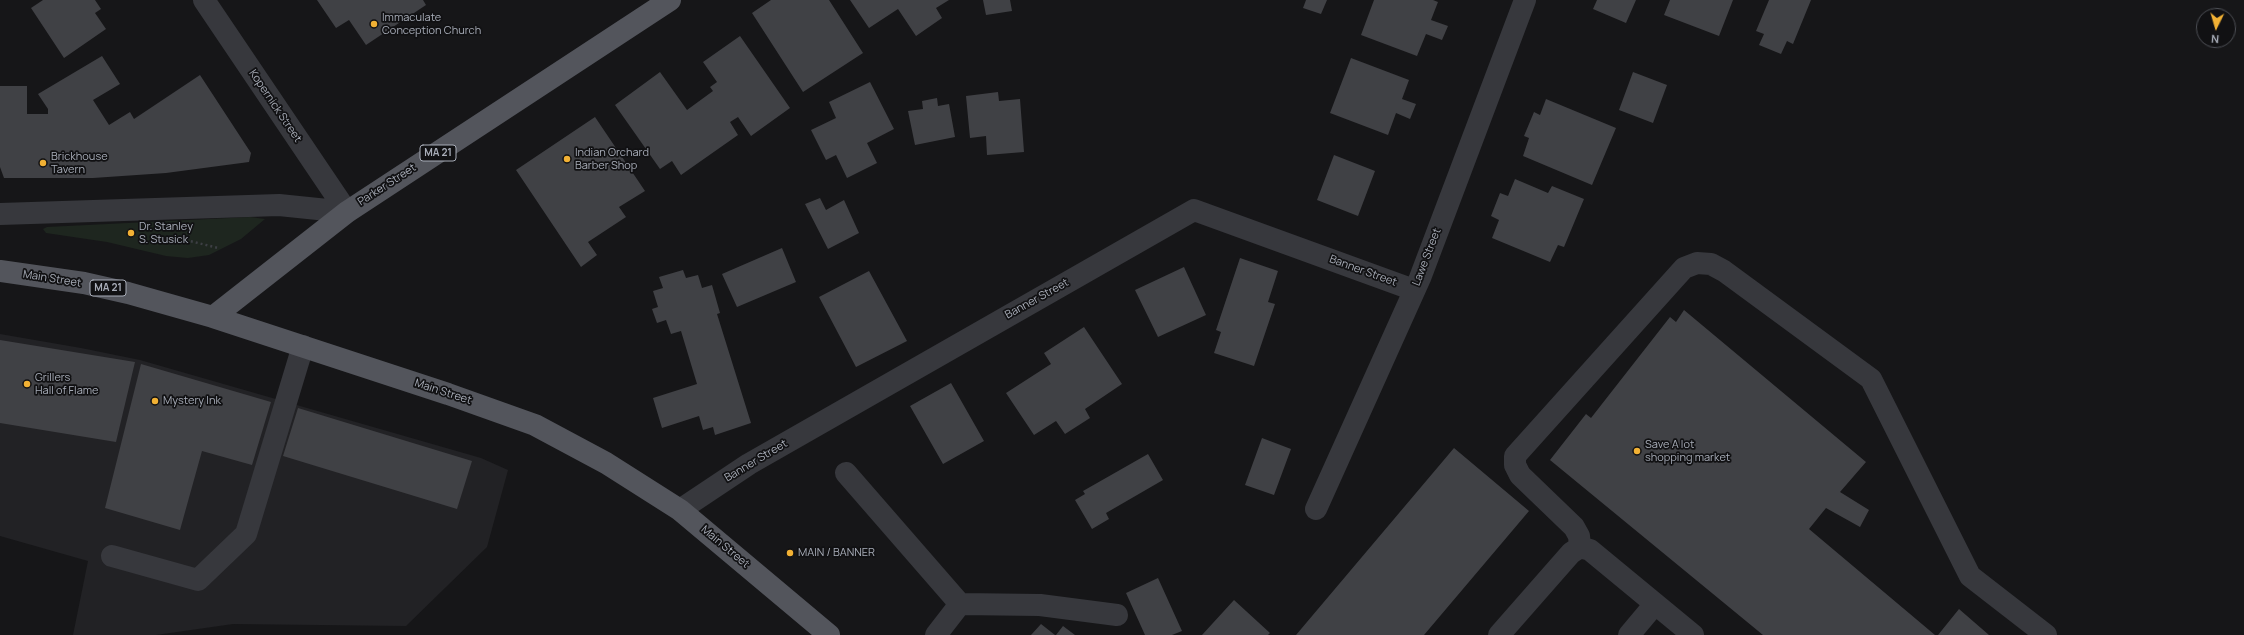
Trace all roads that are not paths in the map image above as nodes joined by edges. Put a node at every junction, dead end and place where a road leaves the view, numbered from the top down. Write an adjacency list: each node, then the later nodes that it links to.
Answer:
1 (204, 0): 4 (street, Kopernick Street)
2 (670, 0): 4 (main road, Parker Street / MA 21)
3 (1525, 0): 7 (street, Lawe Street)
4 (347, 212): 5 (street); 8 (main road, Parker Street / MA 21)
5 (0, 214)
6 (0, 271): 8 (main road, Main Street / MA 21)
7 (1414, 290): 11 (street, Lawe Street); 12 (street, Banner Street)
8 (213, 317): 9 (main road, Main Street)
9 (303, 346): 12 (main road, Main Street); 14 (street)
10 (846, 473): 15 (street)
11 (1316, 509)
12 (680, 510): 18 (main road, Main Street)
13 (1580, 547): 16 (street); 20 (street); 23 (street)
14 (112, 556)
15 (960, 604): 17 (street); 19 (street)
16 (1655, 604): 21 (street); 22 (street)
17 (1117, 614)
18 (830, 635)
19 (936, 635)
20 (1499, 635)
21 (1630, 635)
22 (1693, 635)
23 (2046, 635)

